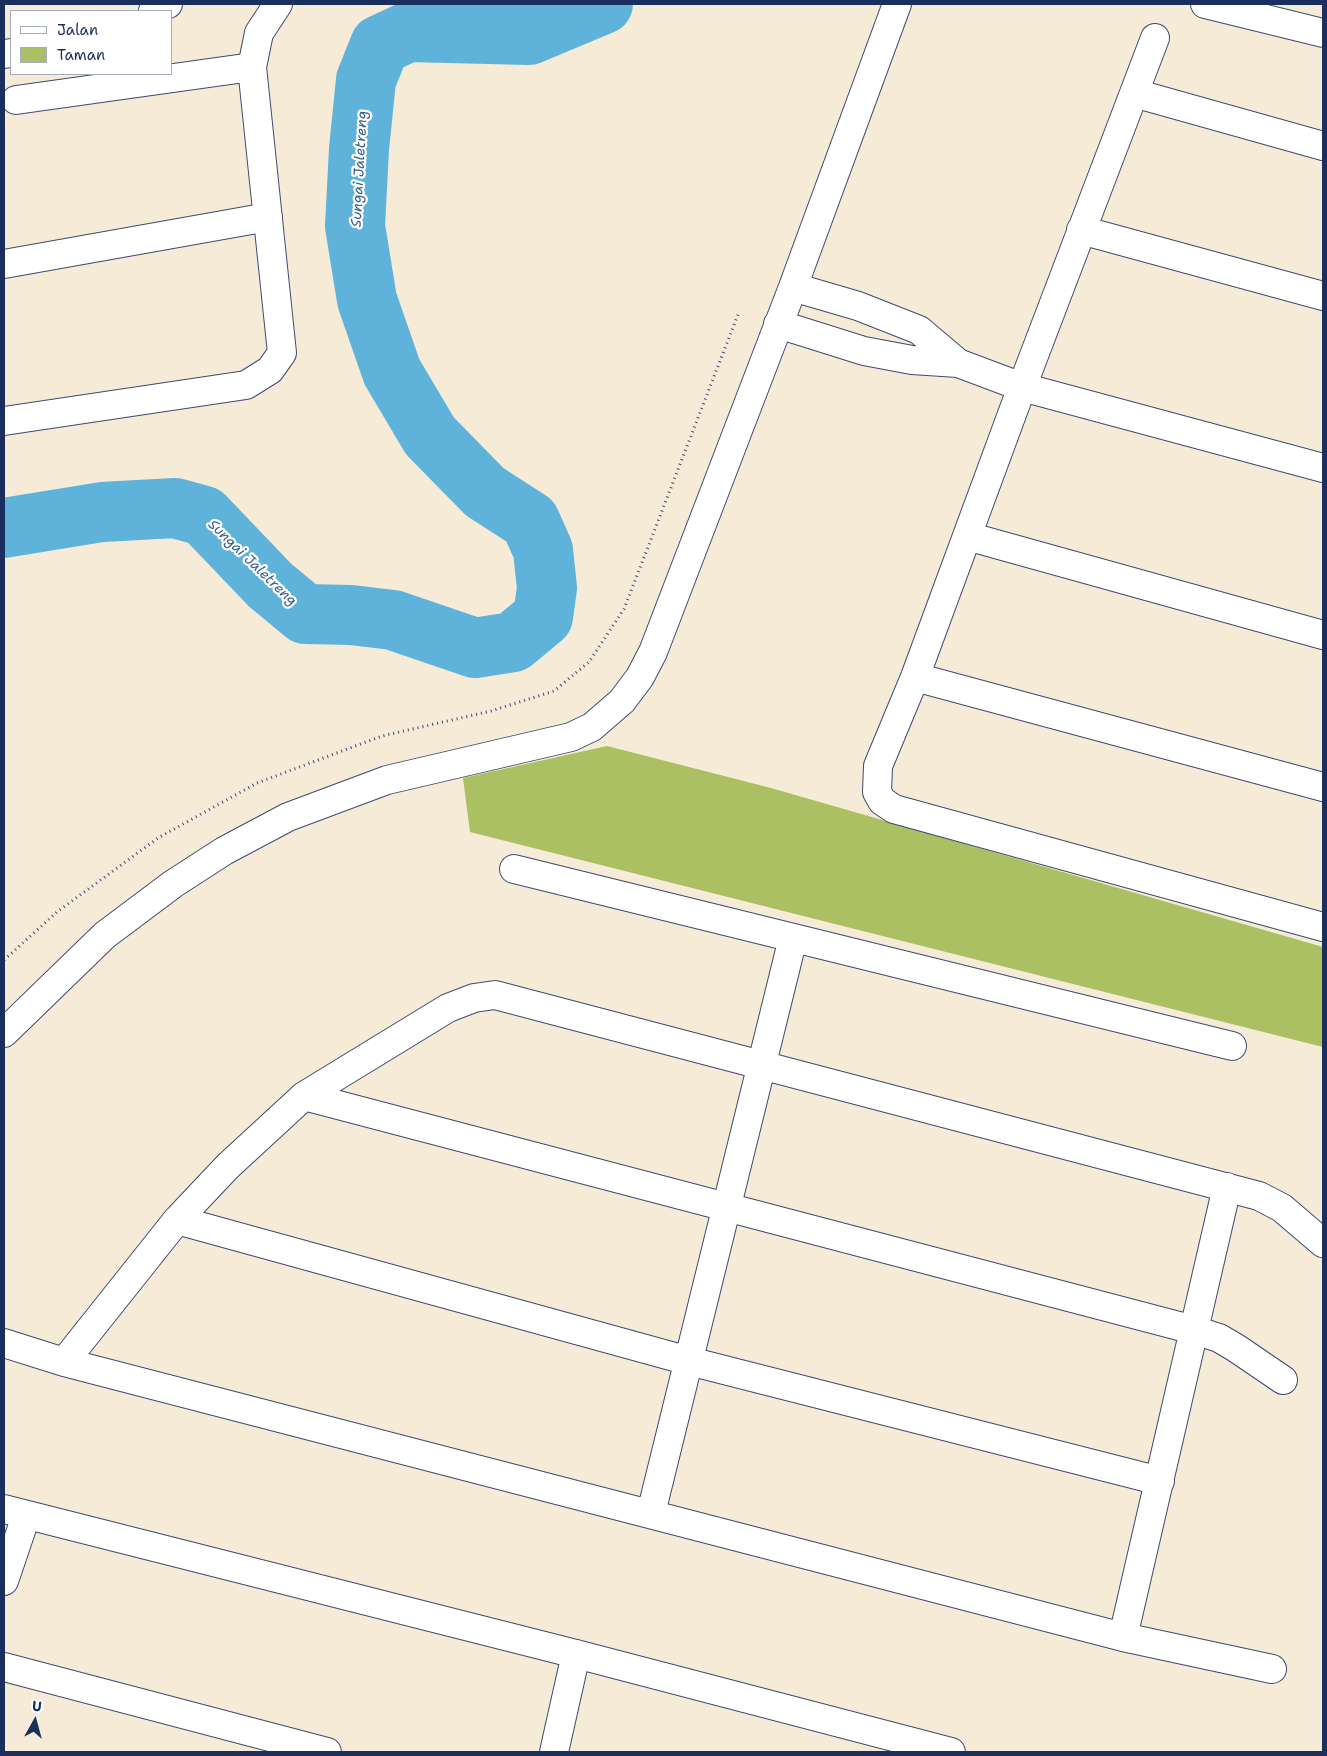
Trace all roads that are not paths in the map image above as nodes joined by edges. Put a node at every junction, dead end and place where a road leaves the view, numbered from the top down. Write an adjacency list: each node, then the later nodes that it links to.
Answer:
1 (168, 4): 5 (street)
2 (278, 4): 8 (street)
3 (897, 4): 15 (street)
4 (1205, 4): 6 (street)
5 (155, 10)
6 (1323, 33)
7 (1155, 38): 9 (street)
8 (252, 67): 10 (street); 12 (street)
9 (1134, 93): 11 (street); 13 (street)
10 (16, 100)
11 (1323, 146)
12 (268, 217): 14 (street); 20 (street)
13 (1082, 230): 16 (street); 19 (street)
14 (4, 264)
15 (793, 287): 17 (street); 18 (street)
16 (1323, 296)
17 (778, 324): 18 (street); 29 (street)
18 (958, 363): 19 (street)
19 (1022, 387): 21 (street); 22 (street)
20 (4, 421)
21 (1323, 468)
22 (967, 536): 23 (street); 24 (street)
23 (1323, 635)
24 (915, 677): 25 (street); 27 (street)
25 (1323, 786)
26 (514, 869): 28 (street)
27 (1323, 927)
28 (793, 938): 30 (street); 31 (street)
29 (4, 1033)
30 (1232, 1046)
31 (761, 1066): 32 (street); 33 (street); 34 (street)
32 (304, 1096): 34 (street); 35 (street)
33 (1227, 1188): 36 (street); 37 (street)
34 (727, 1207): 37 (street); 39 (street)
35 (177, 1220): 39 (street); 40 (street)
36 (1323, 1243)
37 (1194, 1330): 41 (street); 42 (street)
38 (4, 1343): 40 (street)
39 (689, 1361): 42 (street); 44 (street)
40 (64, 1362): 44 (street)
41 (1283, 1380)
42 (1160, 1481): 46 (street)
43 (15, 1513): 45 (street); 47 (street)
44 (651, 1514): 46 (street)
45 (4, 1582)
46 (1123, 1637): 49 (street)
47 (576, 1654): 51 (street); 52 (street)
48 (4, 1667): 50 (street)
49 (1272, 1669)
50 (327, 1752)
51 (554, 1752)
52 (951, 1752)

